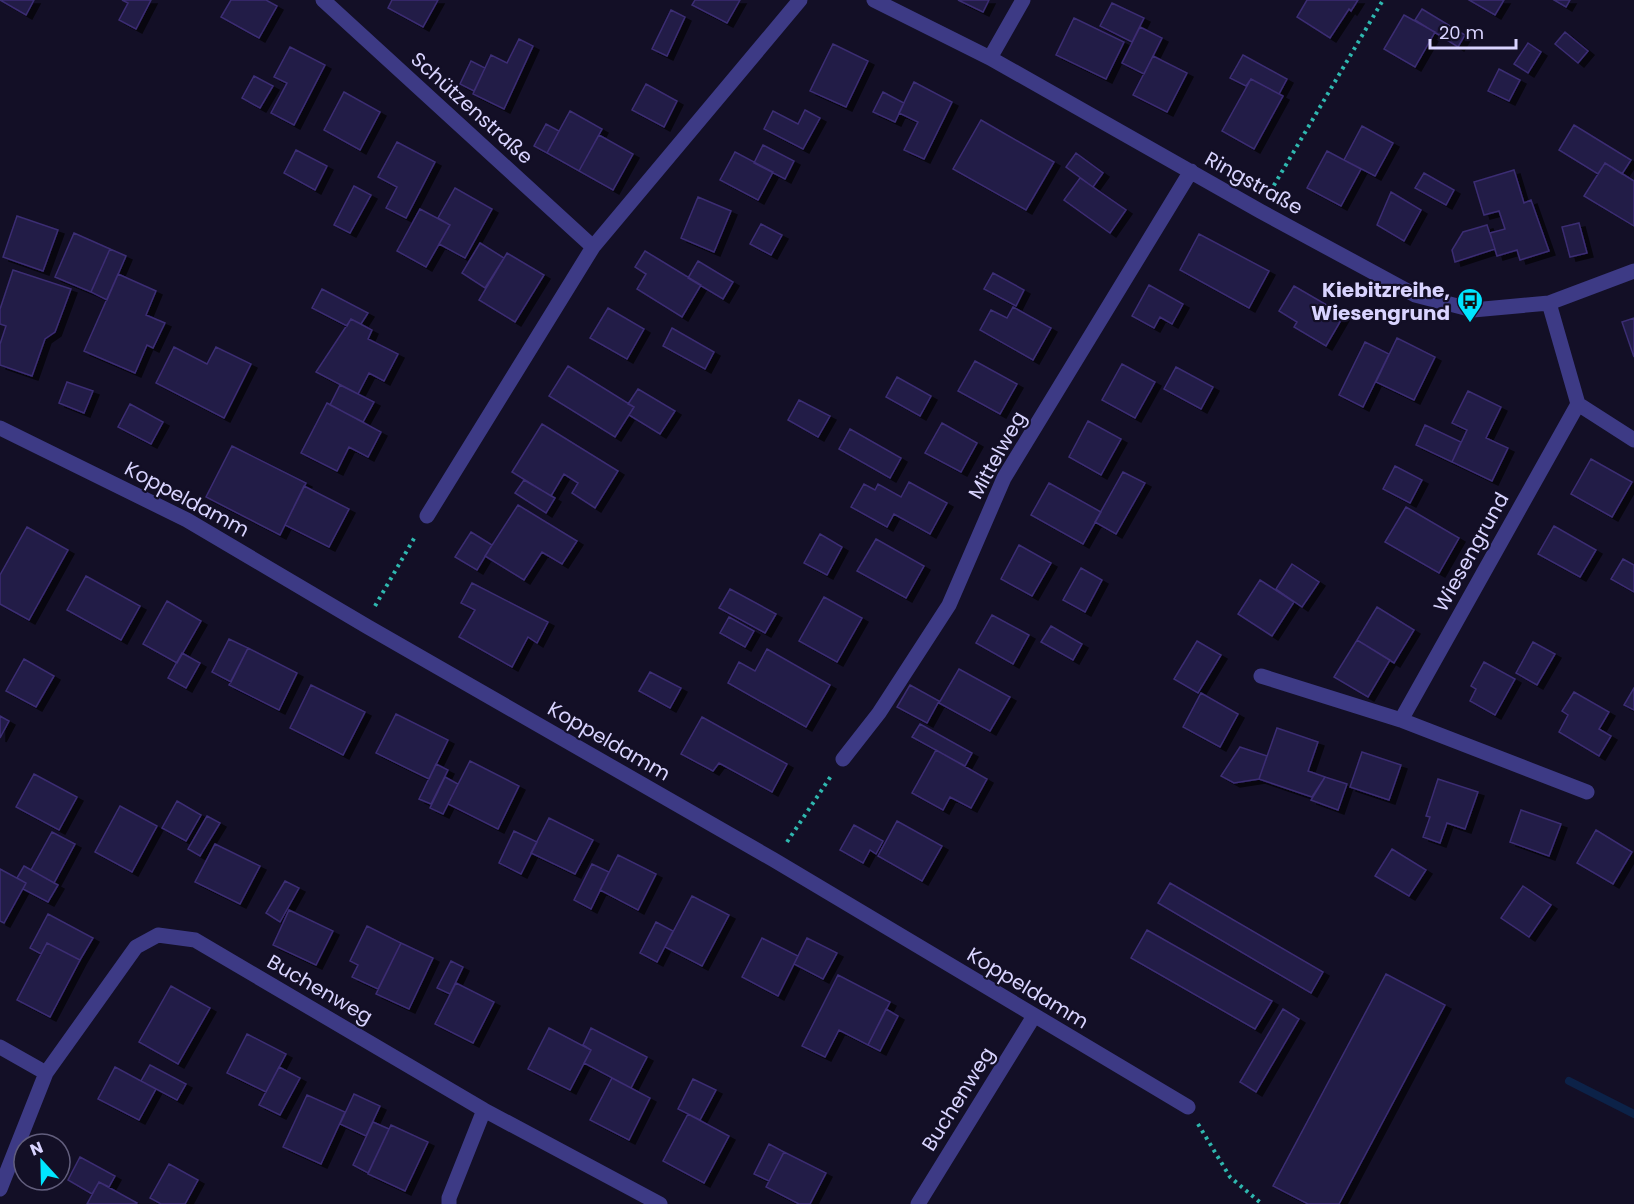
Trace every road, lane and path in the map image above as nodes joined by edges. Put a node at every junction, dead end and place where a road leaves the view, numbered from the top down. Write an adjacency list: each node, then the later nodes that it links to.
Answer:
1 (323, 0): 9 (street, Schützenstraße)
2 (800, 0): 9 (street)
3 (874, 0): 6 (street, Ringstraße)
4 (1023, 0): 6 (street)
5 (1383, 0): 8 (path)
6 (990, 58): 7 (street, Ringstraße)
7 (1191, 171): 8 (street, Ringstraße); 19 (street, Mittelweg)
8 (1260, 211): 11 (street, Ringstraße)
9 (593, 247): 15 (street)
10 (1634, 271): 11 (street, Ringstraße)
11 (1549, 303): 12 (street)
12 (1578, 404): 14 (street); 18 (street, Wiesengrund)
13 (0, 428): 16 (street, Koppeldamm)
14 (1634, 440)
15 (427, 516): 16 (path)
16 (364, 625): 22 (street, Koppeldamm)
17 (1261, 676): 18 (street)
18 (1401, 720): 20 (street)
19 (843, 759): 21 (path)
20 (1587, 792)
21 (796, 828)
22 (1034, 1016): 25 (street, Koppeldamm); 30 (street, Buchenweg)
23 (0, 1047): 24 (street)
24 (46, 1073): 26 (street, Buchenweg); 27 (street, Buchenweg)
25 (1188, 1107): 31 (path)
26 (484, 1110): 28 (street); 29 (street, Buchenweg)
27 (0, 1189)
28 (448, 1204)
29 (660, 1204)
30 (918, 1204)
31 (1262, 1204)

